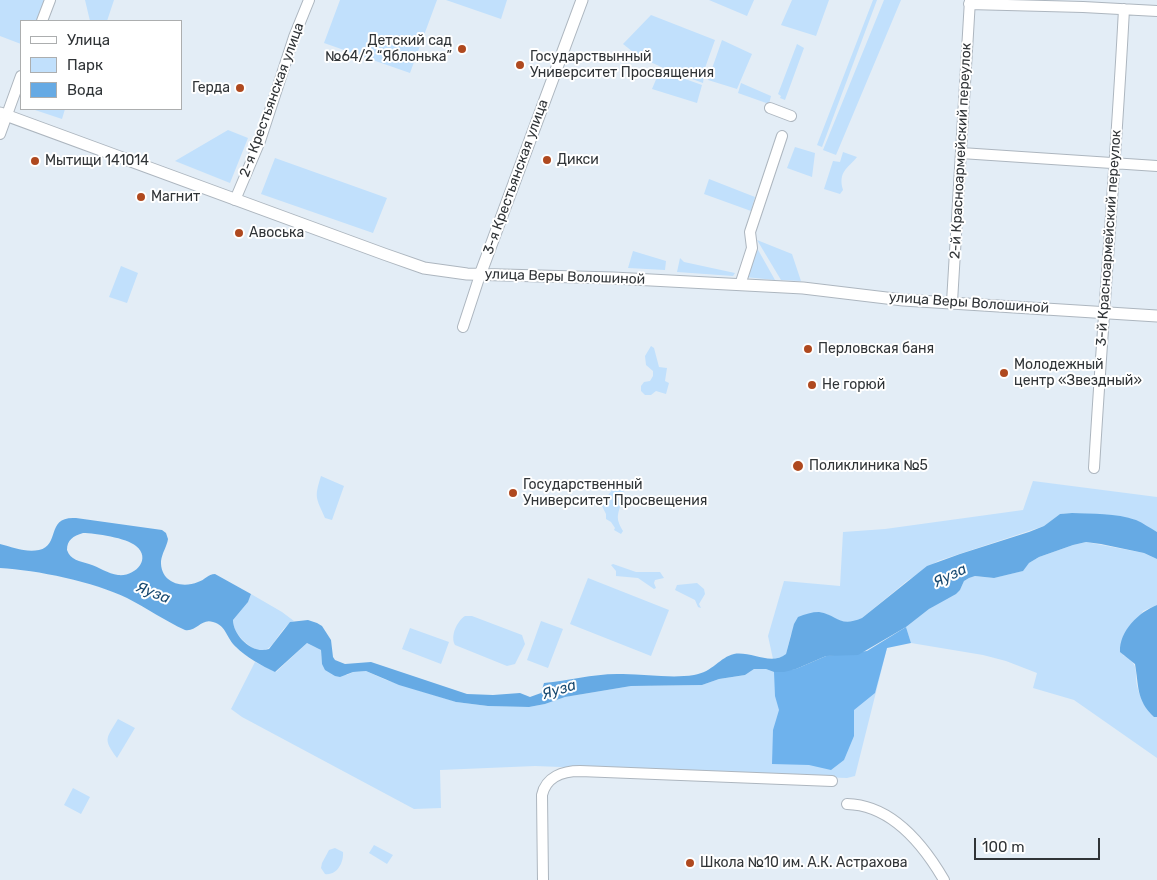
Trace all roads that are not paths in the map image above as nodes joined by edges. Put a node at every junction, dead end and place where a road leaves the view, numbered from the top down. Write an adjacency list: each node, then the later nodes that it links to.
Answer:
1 (50, 0): 7 (street)
2 (309, 0): 17 (street, 2-я Крестьянская улица)
3 (582, 0): 18 (street, 3-я Крестьянская улица)
4 (970, 2): 5 (street); 14 (street, 2-й Красноармейский переулок)
5 (1124, 9): 6 (street); 15 (street, 3-й Красноармейский переулок)
6 (1157, 11)
7 (42, 20)
8 (20, 78): 10 (street)
9 (770, 108): 11 (street)
10 (3, 114): 12 (street); 17 (street, улица Веры Волошиной)
11 (790, 116)
12 (0, 134)
13 (782, 136): 19 (street)
14 (962, 153): 15 (street); 20 (street, 2-й Красноармейский переулок)
15 (1116, 163): 16 (street); 21 (street, 3-й Красноармейский переулок)
16 (1157, 166)
17 (235, 200): 18 (street, улица Веры Волошиной)
18 (480, 275): 19 (street, улица Веры Волошиной); 23 (street, 3-я Крестьянская улица)
19 (740, 286): 20 (street, улица Веры Волошиной)
20 (952, 302): 21 (street, улица Веры Волошиной)
21 (1104, 312): 22 (street, улица Веры Волошиной); 24 (street, 3-й Красноармейский переулок)
22 (1157, 316)
23 (463, 327)
24 (1094, 468)
25 (832, 781): 27 (street)
26 (847, 804): 28 (street)
27 (543, 880)
28 (944, 880)

